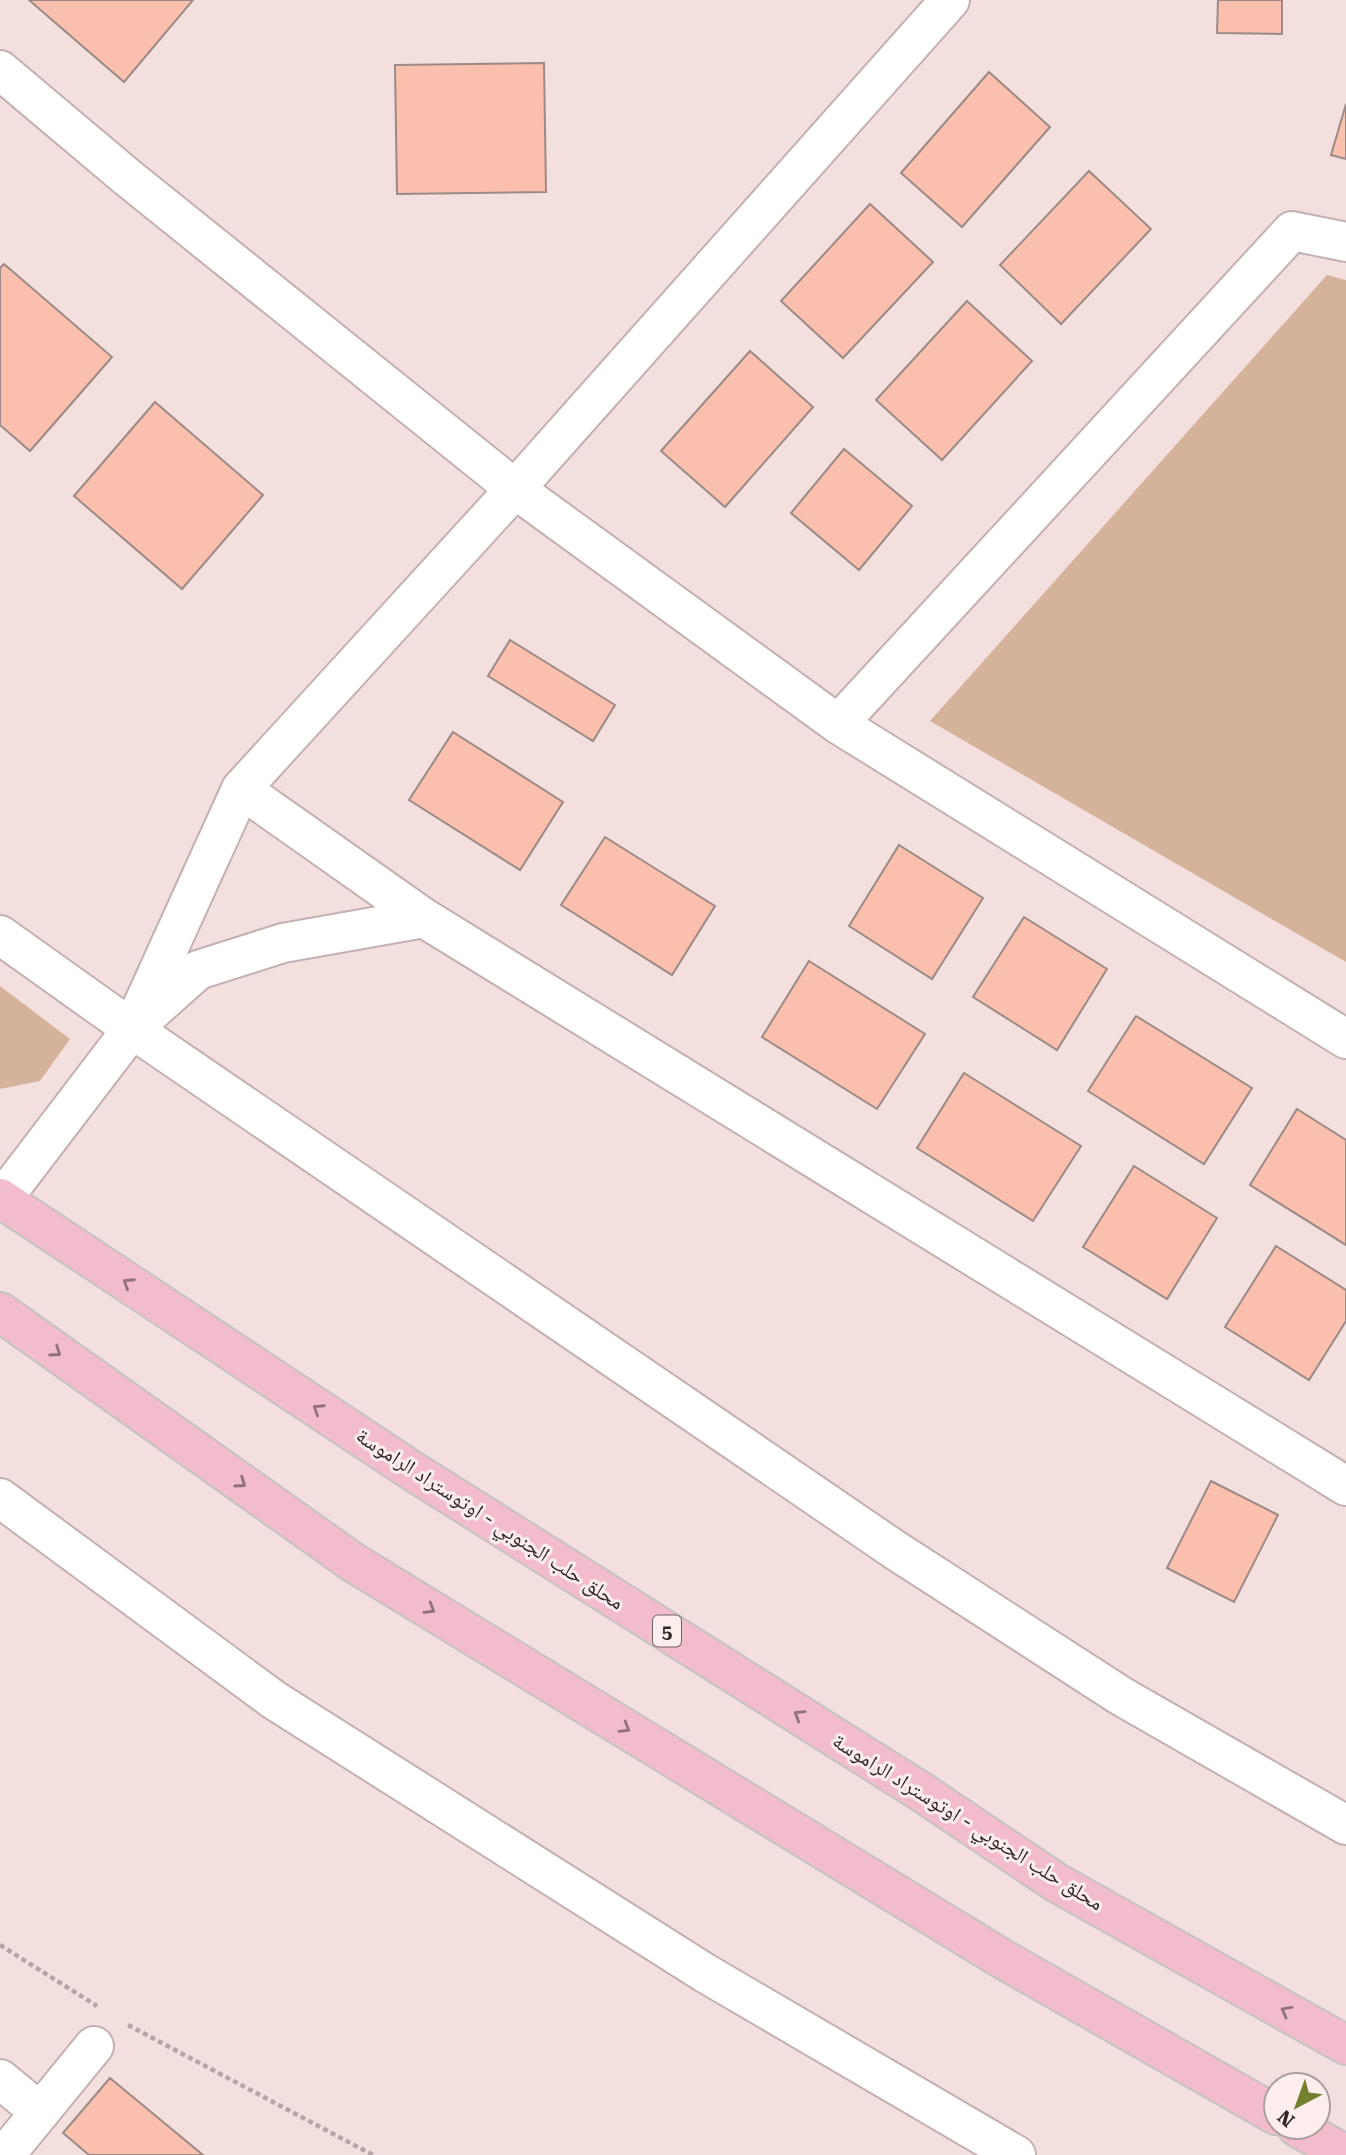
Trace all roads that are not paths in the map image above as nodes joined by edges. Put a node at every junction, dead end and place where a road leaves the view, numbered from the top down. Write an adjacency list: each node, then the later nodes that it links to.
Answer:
1 (950, 0): 4 (street)
2 (0, 70): 4 (street)
3 (1346, 242): 5 (street)
4 (515, 489): 5 (street); 6 (street)
5 (838, 724): 10 (street)
6 (241, 789): 7 (street); 9 (street)
7 (424, 918): 9 (street); 13 (street)
8 (0, 934): 9 (street)
9 (132, 1029): 11 (street); 15 (street)
10 (1346, 1039)
11 (1, 1200): 16 (highway, محلق حلب الجنوبي - اوتوستراد الراموسة / 5, one-way to 11)
12 (0, 1312): 19 (highway, one-way to 19)
13 (1346, 1486)
14 (0, 1499): 23 (street)
15 (1346, 1825)
16 (1346, 2045)
17 (94, 2046): 20 (street)
18 (0, 2079): 20 (street)
19 (1262, 2107)
20 (40, 2112): 22 (street)
21 (1322, 2141): 24 (highway)
22 (5, 2155)
23 (1016, 2155)
24 (1346, 2155)

